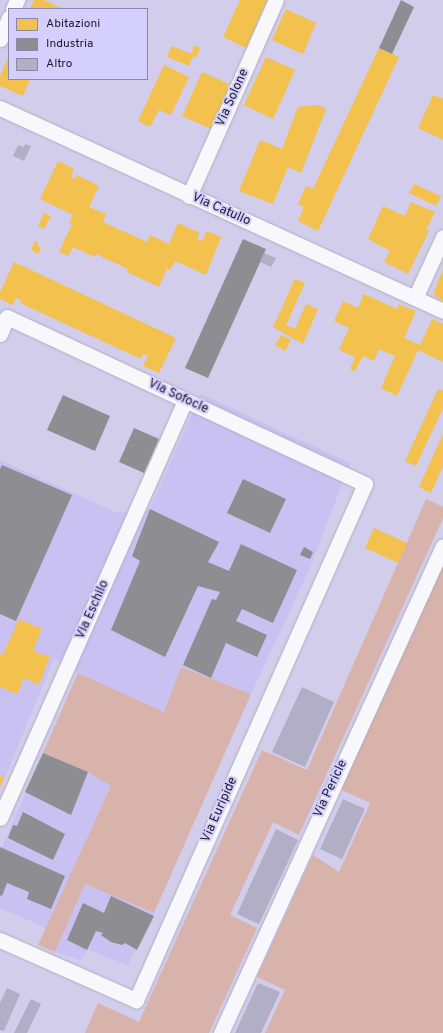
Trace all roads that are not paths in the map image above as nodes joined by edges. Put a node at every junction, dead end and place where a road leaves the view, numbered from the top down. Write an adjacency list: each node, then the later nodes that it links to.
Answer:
1 (276, 0): 5 (street, Via Solone)
2 (8, 20): 3 (street)
3 (0, 39)
4 (0, 108): 5 (street, Via Catullo)
5 (189, 196): 7 (street, Via Catullo)
6 (443, 238): 7 (street)
7 (415, 298): 8 (street, Via Catullo)
8 (443, 311)
9 (0, 334): 10 (street, Via Sofocle)
10 (185, 401): 11 (street, Via Sofocle); 13 (street, Via Eschilo)
11 (365, 484): 14 (street, Via Euripide)
12 (443, 546): 15 (street, Via Pericle)
13 (0, 818)
14 (0, 940)
15 (221, 1033)

